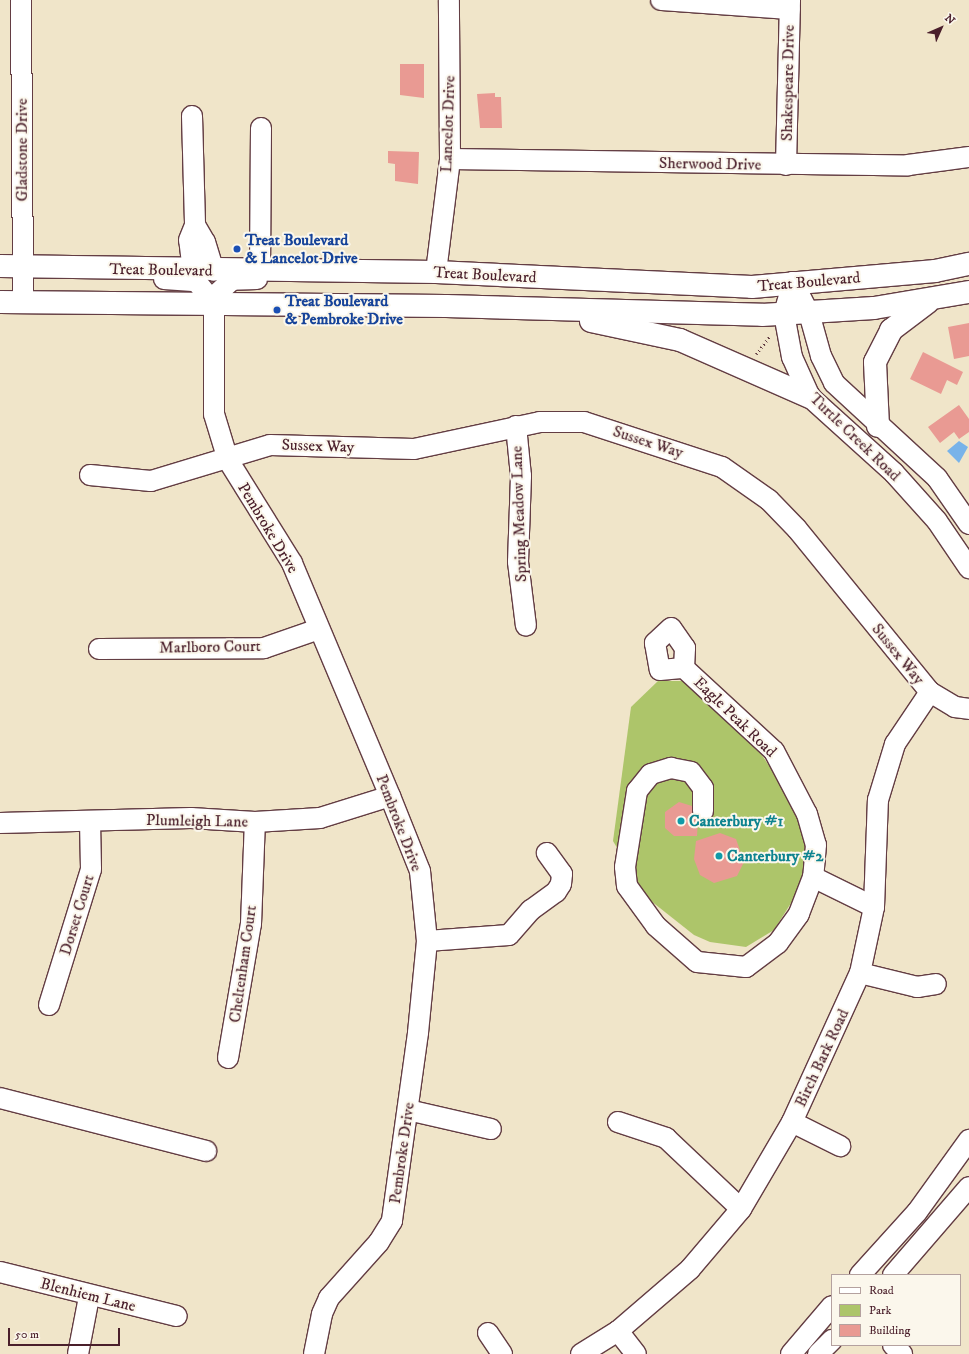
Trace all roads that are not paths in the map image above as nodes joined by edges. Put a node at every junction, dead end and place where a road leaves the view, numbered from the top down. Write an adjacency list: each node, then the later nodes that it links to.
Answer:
1 (21, 0): 13 (street, Gladstone Drive)
2 (449, 0): 8 (street, Lancelot Drive)
3 (661, 0): 4 (street)
4 (790, 4): 9 (street, Shakespeare Drive)
5 (192, 116): 10 (street)
6 (261, 128): 16 (street)
7 (969, 157): 9 (street, Sherwood Drive)
8 (450, 159): 9 (street, Sherwood Drive); 19 (street, Lancelot Drive)
9 (786, 165)
10 (195, 225): 15 (street); 17 (street)
11 (969, 264): 20 (main road, Treat Boulevard)
12 (0, 266): 13 (main road, Treat Boulevard)
13 (23, 266): 14 (main road, Treat Boulevard); 23 (street, Gladstone Drive)
14 (147, 270): 15 (main road, Treat Boulevard); 25 (street)
15 (193, 271): 17 (main road, Treat Boulevard)
16 (260, 271): 17 (main road, Treat Boulevard); 18 (main road, Treat Boulevard)
17 (214, 272)
18 (366, 272): 19 (main road, Treat Boulevard); 25 (street)
19 (436, 272): 20 (main road, Treat Boulevard)
20 (793, 282): 27 (street, Turtle Creek Road); 28 (street, Turtle Creek Road)
21 (969, 292): 22 (main road, Treat Boulevard)
22 (938, 298): 27 (main road, Treat Boulevard); 31 (main road)
23 (23, 301): 24 (main road, Treat Boulevard); 25 (main road, Treat Boulevard)
24 (0, 302)
25 (213, 302): 26 (main road, Treat Boulevard); 32 (street, Pembroke Drive)
26 (499, 307): 28 (main road, Treat Boulevard); 29 (main road)
27 (809, 313): 28 (main road, Treat Boulevard); 31 (street, Turtle Creek Road)
28 (780, 322): 29 (street, Turtle Creek Road)
29 (810, 397): 35 (street, Turtle Creek Road)
30 (516, 426): 32 (street, Sussex Way); 36 (street, Spring Meadow Lane); 40 (street, Sussex Way)
31 (878, 426): 34 (street, Turtle Creek Road)
32 (228, 460): 33 (street, Sussex Way); 37 (street, Pembroke Drive)
33 (90, 475)
34 (969, 524)
35 (969, 568)
36 (526, 626)
37 (318, 629): 38 (street, Marlboro Court); 42 (street, Pembroke Drive)
38 (99, 649)
39 (684, 668): 48 (street, Eagle Peak Road)
40 (930, 692): 41 (street, Sussex Way); 49 (street, Birch Bark Road)
41 (969, 709)
42 (390, 796): 45 (street, Plumleigh Lane); 50 (street, Pembroke Drive)
43 (703, 811): 48 (street, Eagle Peak Road)
44 (90, 822): 45 (street, Plumleigh Lane); 46 (street, Plumleigh Lane); 53 (street, Dorset Court)
45 (256, 822): 54 (street, Cheltenham Court)
46 (0, 823)
47 (547, 853): 50 (street)
48 (814, 878): 49 (street)
49 (874, 907): 51 (street, Birch Bark Road)
50 (427, 940): 56 (street, Pembroke Drive)
51 (860, 973): 52 (street); 58 (street, Birch Bark Road)
52 (936, 984)
53 (49, 1005)
54 (228, 1058)
55 (0, 1098): 62 (street)
56 (408, 1110): 59 (street); 76 (street, Pembroke Drive)
57 (618, 1122): 64 (street)
58 (792, 1122): 61 (street); 64 (street, Birch Bark Road)
59 (491, 1129)
60 (969, 1140): 66 (street)
61 (840, 1146)
62 (206, 1151)
63 (969, 1187): 67 (street)
64 (741, 1209): 71 (street, Birch Bark Road)
65 (0, 1272): 68 (street, Blenhiem Lane)
66 (861, 1274)
67 (894, 1274)
68 (90, 1297): 70 (street, Blenhiem Lane); 75 (street)
69 (831, 1307): 80 (street)
70 (177, 1316)
71 (618, 1331): 78 (street, Birch Bark Road); 79 (street)
72 (488, 1333): 77 (street)
73 (831, 1341): 81 (street)
74 (894, 1346): 82 (street)
75 (78, 1354)
76 (314, 1354)
77 (502, 1354)
78 (581, 1354)
79 (636, 1354)
80 (791, 1354)
81 (818, 1354)
82 (902, 1354)

